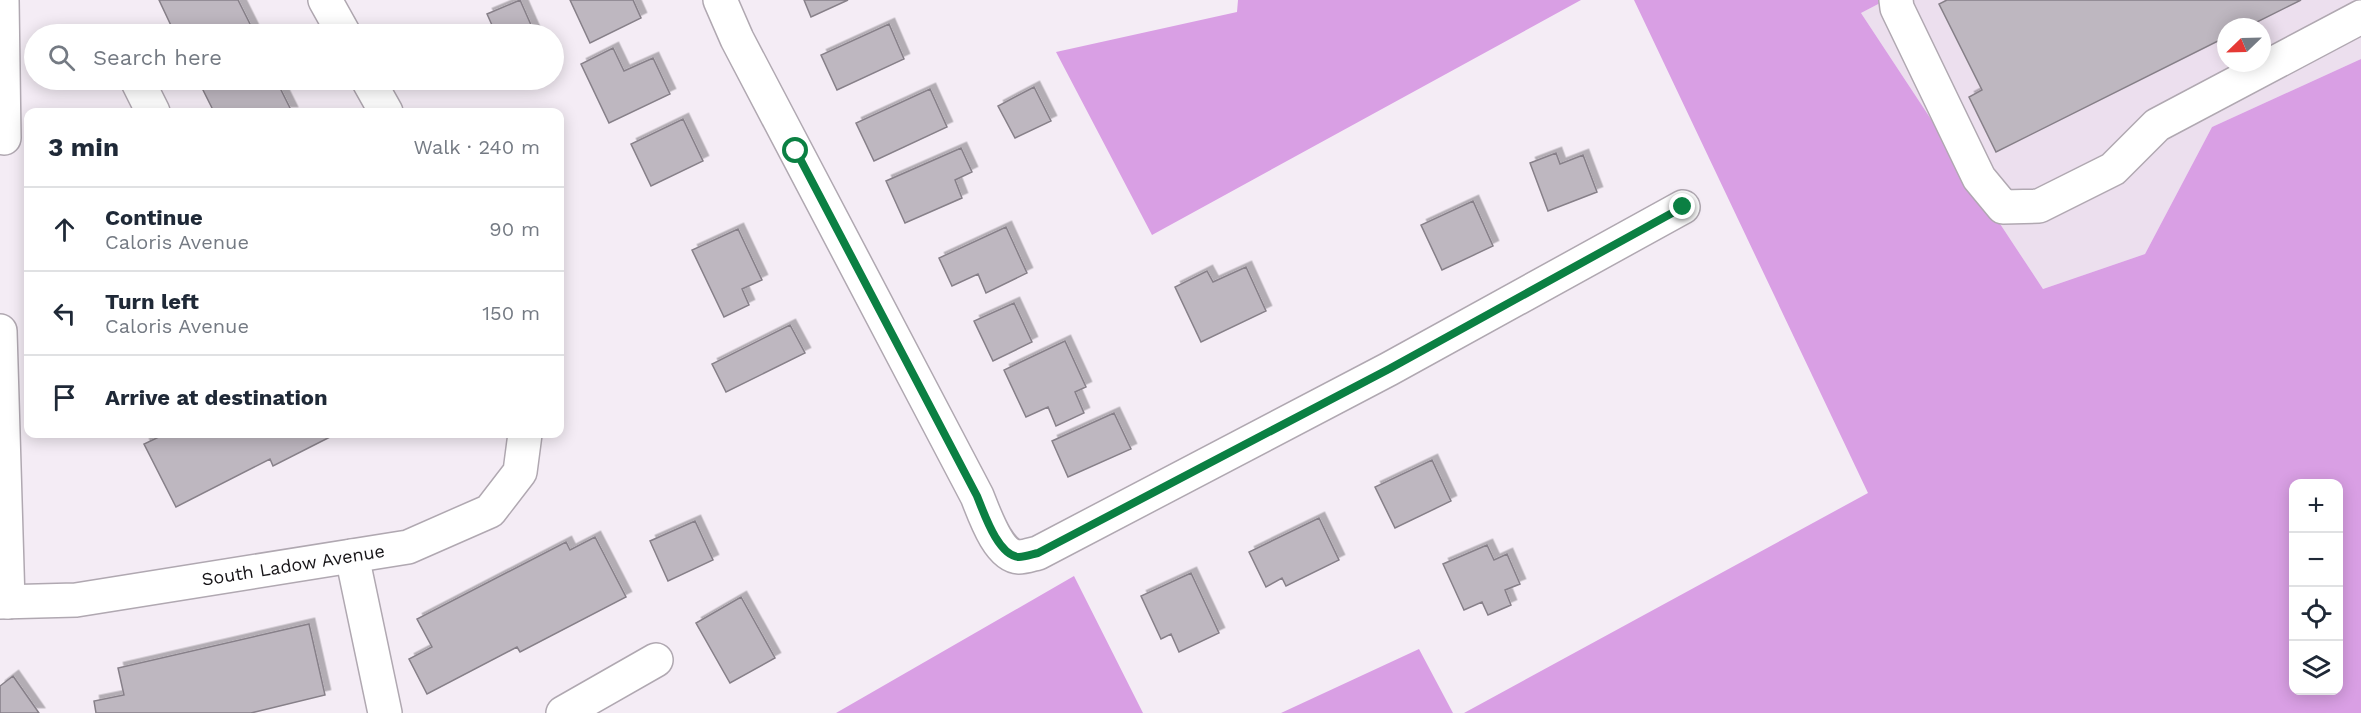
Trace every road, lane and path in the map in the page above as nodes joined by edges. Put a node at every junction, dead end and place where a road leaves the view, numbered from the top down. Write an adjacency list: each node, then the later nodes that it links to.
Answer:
1 (2, 0): 11 (street)
2 (325, 0): 6 (street)
3 (720, 0): 12 (street)
4 (1896, 0): 5 (street)
5 (2361, 17)
6 (338, 24)
7 (142, 90): 9 (street)
8 (374, 90): 10 (street)
9 (151, 108)
10 (384, 108)
11 (4, 138)
12 (1683, 207)
13 (0, 331): 16 (street)
14 (524, 438): 15 (street, South Ladow Avenue)
15 (352, 556): 16 (street, South Ladow Avenue); 18 (street)
16 (4, 602)
17 (656, 660): 19 (street)
18 (385, 713)
19 (563, 713)

